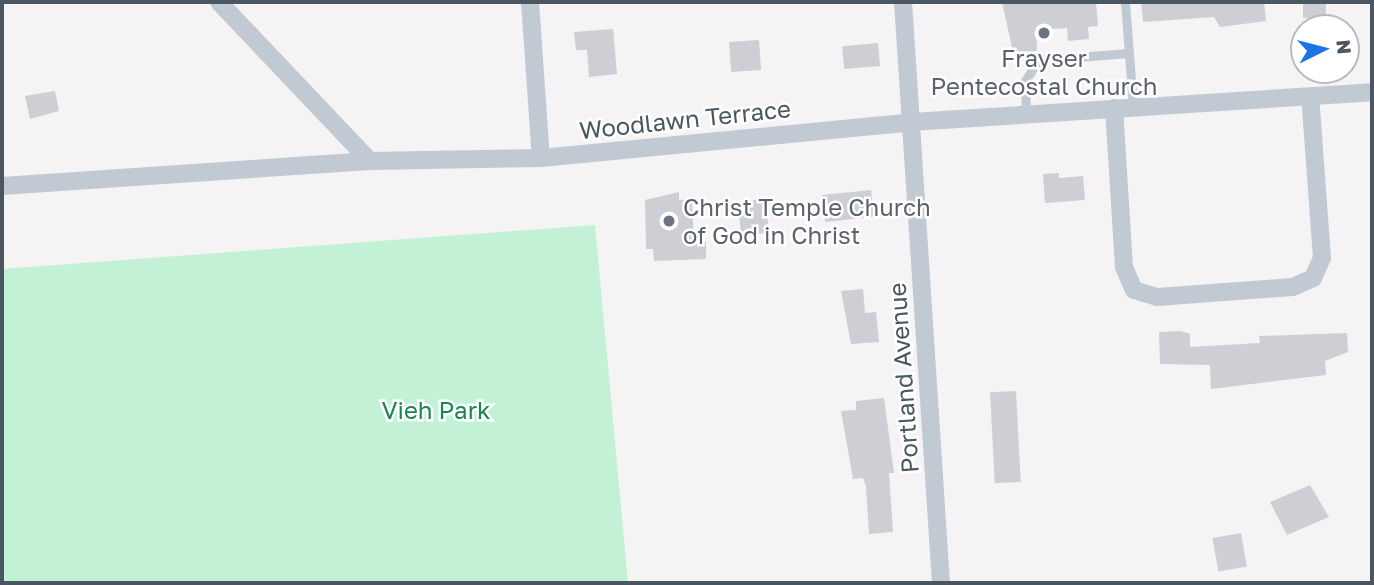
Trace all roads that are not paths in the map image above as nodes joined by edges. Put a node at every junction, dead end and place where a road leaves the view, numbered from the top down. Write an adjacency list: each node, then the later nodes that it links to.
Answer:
1 (219, 2): 13 (street)
2 (530, 2): 12 (street)
3 (903, 2): 11 (street, Portland Avenue)
4 (1125, 2): 5 (lane)
5 (1129, 53): 8 (lane); 10 (lane)
6 (1372, 92): 7 (street, Woodlawn Terrace)
7 (1310, 96): 8 (street, Woodlawn Terrace); 9 (street)
8 (1133, 107): 9 (street, Woodlawn Terrace)
9 (1114, 108): 10 (street, Woodlawn Terrace)
10 (1026, 114): 11 (street, Woodlawn Terrace)
11 (912, 122): 12 (street, Woodlawn Terrace); 15 (street, Portland Avenue)
12 (541, 158): 13 (street, Woodlawn Terrace)
13 (370, 160): 14 (street, Woodlawn Terrace)
14 (2, 186)
15 (941, 583)

